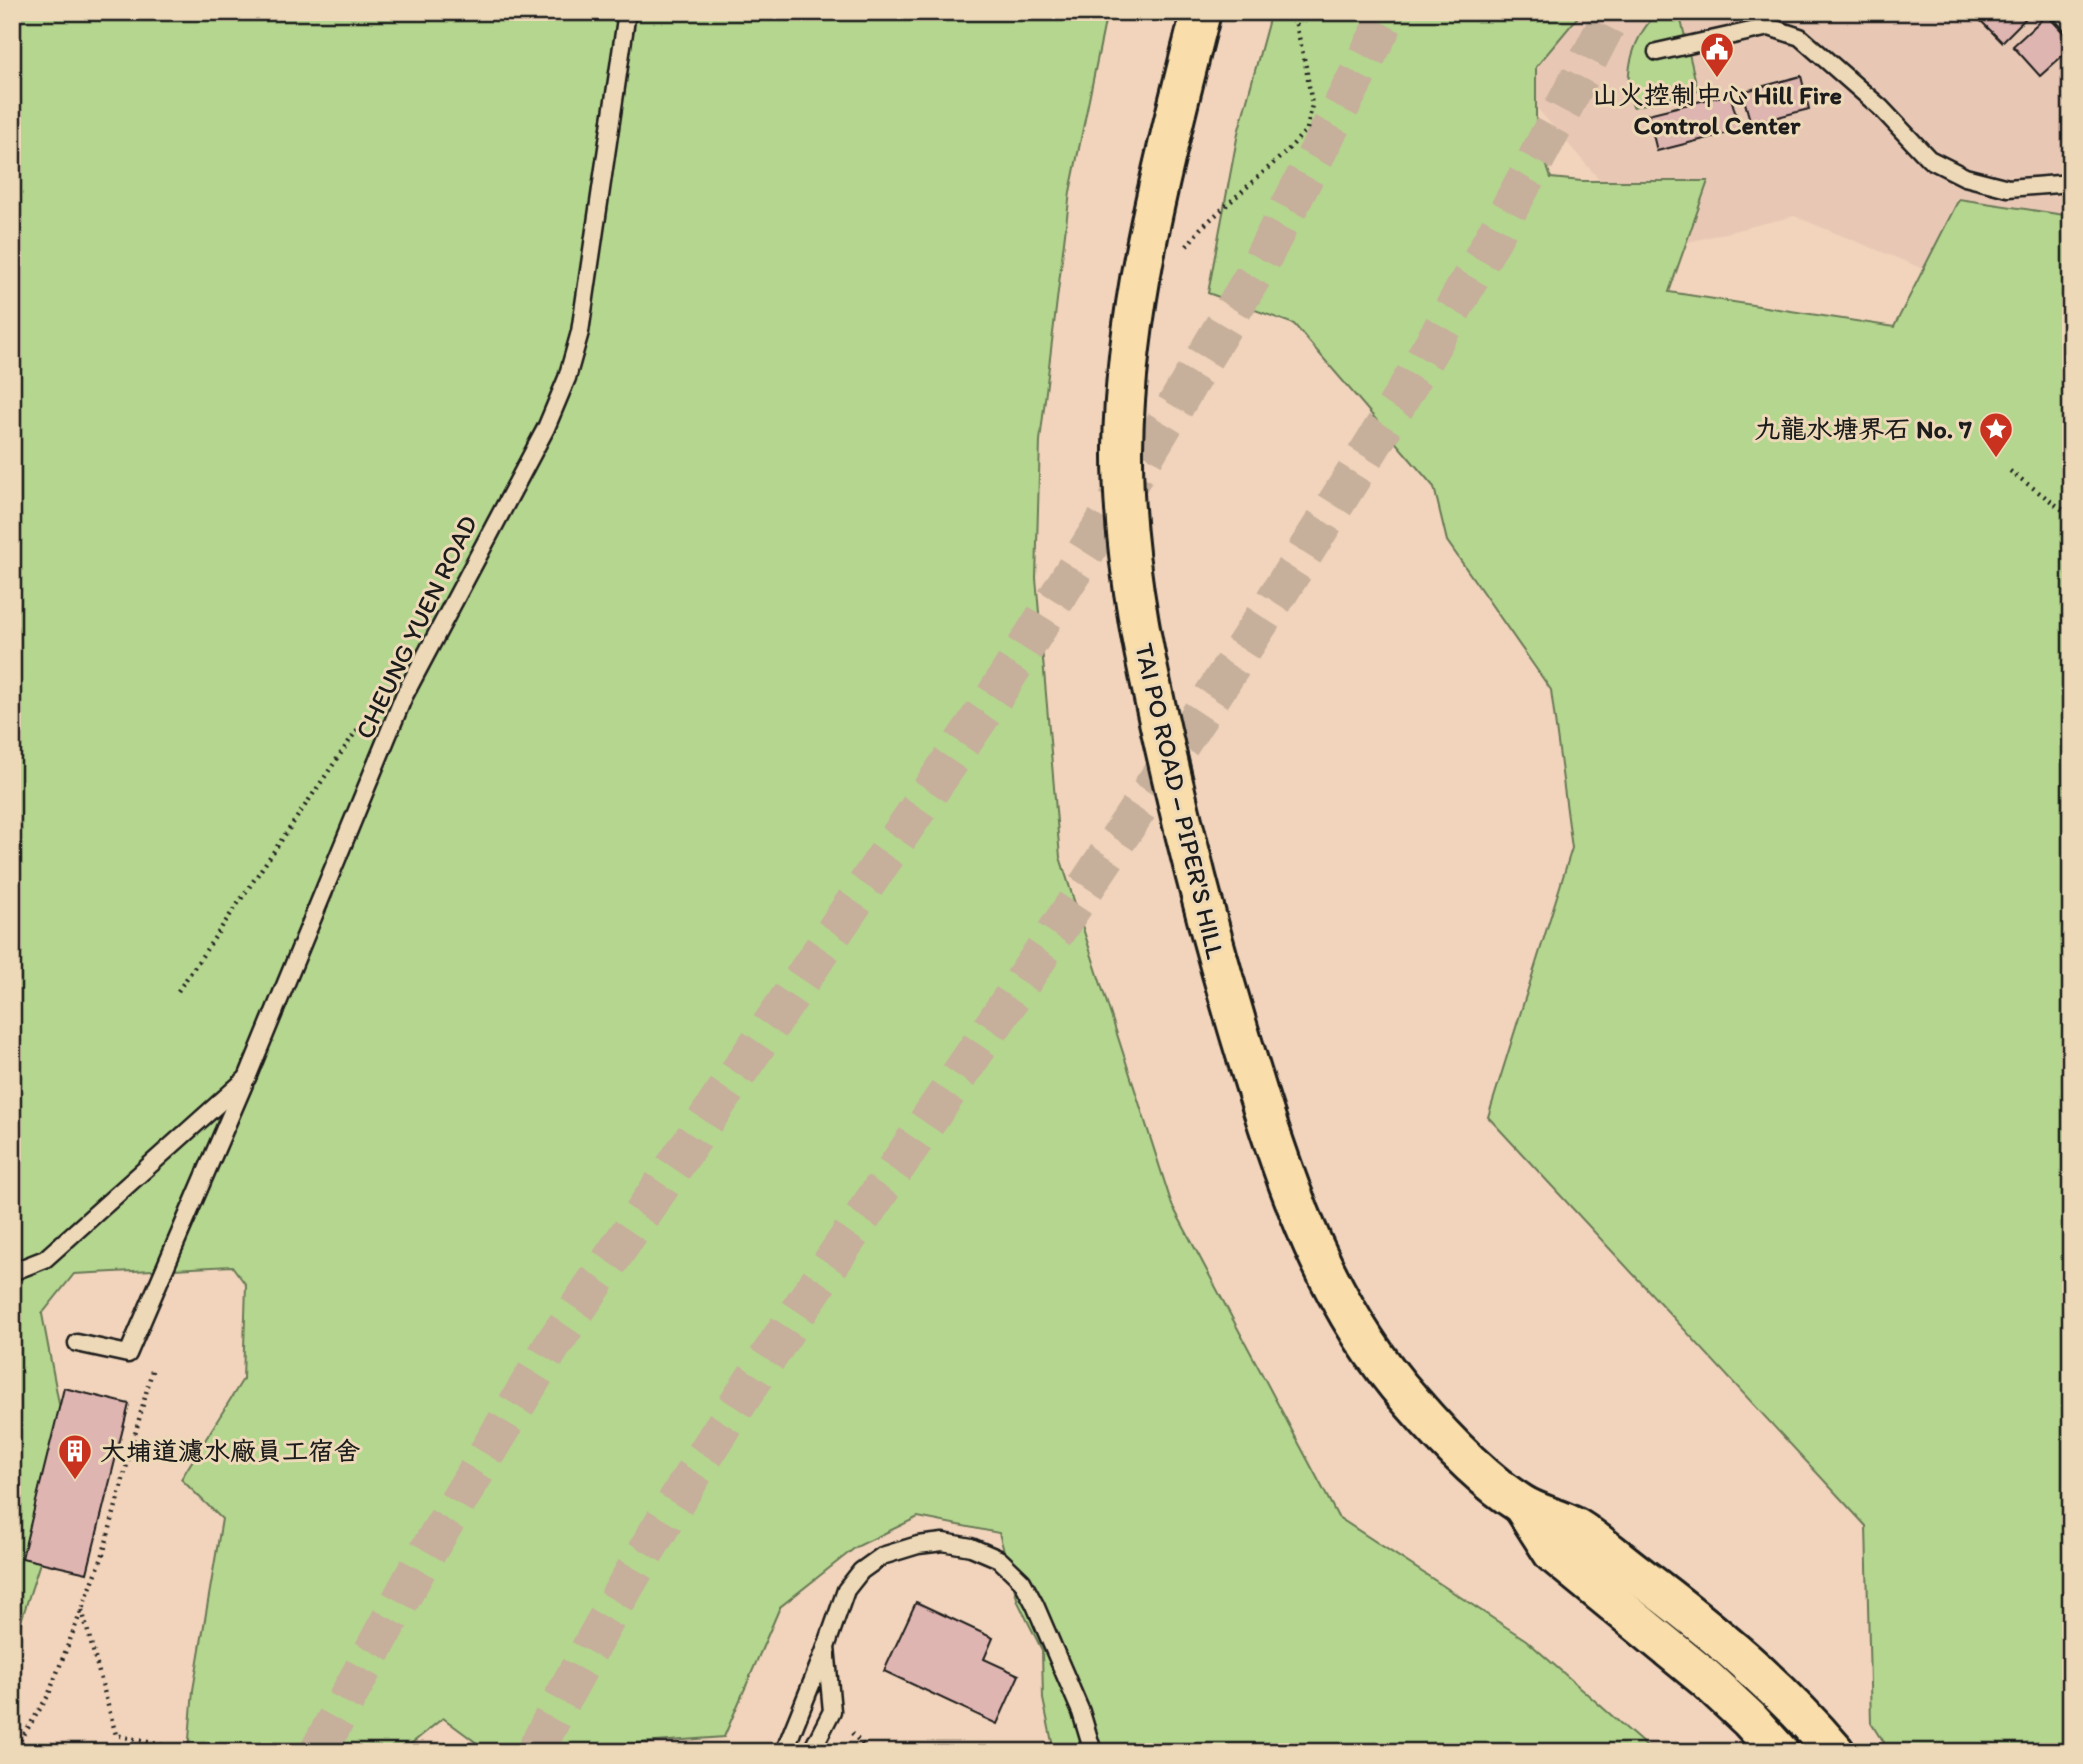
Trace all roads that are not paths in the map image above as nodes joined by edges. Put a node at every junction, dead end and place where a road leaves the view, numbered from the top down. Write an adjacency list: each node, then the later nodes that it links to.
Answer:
1 (627, 12): 7 (lane, CHEUNG YUEN ROAD)
2 (1201, 12): 10 (main road, TAI PO ROAD – PIPER'S HILL)
3 (2060, 12): 4 (lane)
4 (2071, 24)
5 (1657, 52): 6 (lane)
6 (2071, 183)
7 (247, 1078): 8 (lane, CHEUNG YUEN ROAD); 9 (lane)
8 (12, 1272)
9 (77, 1343)
10 (1523, 1506): 15 (main road, TAI PO ROAD – PIPER'S HILL); 16 (main road, TAI PO ROAD – PIPER'S HILL)
11 (826, 1647): 12 (lane); 13 (lane); 14 (lane)
12 (784, 1752)
13 (811, 1752)
14 (1094, 1752)
15 (1779, 1752)
16 (1835, 1752)

